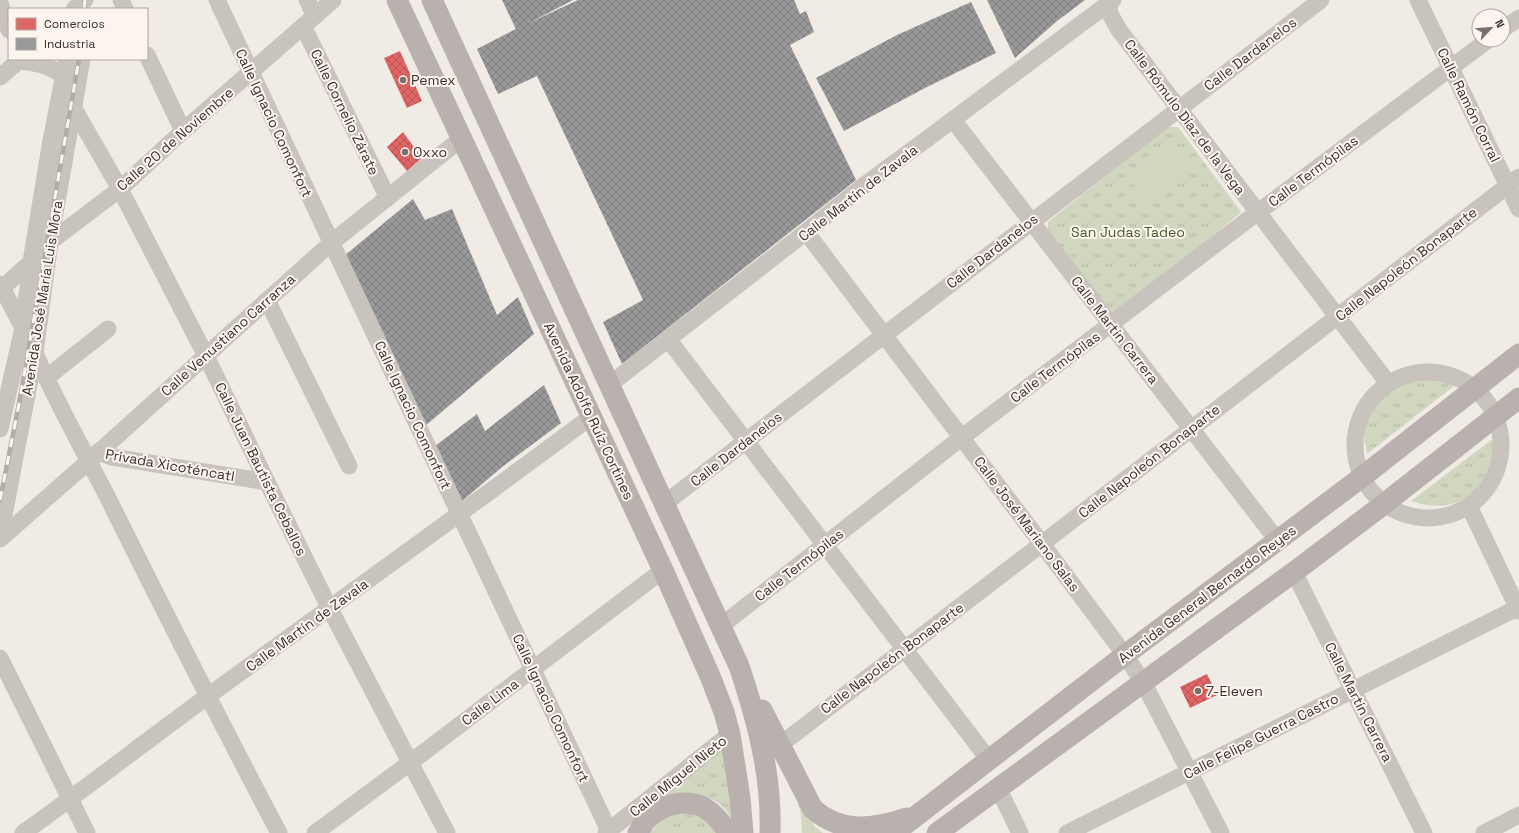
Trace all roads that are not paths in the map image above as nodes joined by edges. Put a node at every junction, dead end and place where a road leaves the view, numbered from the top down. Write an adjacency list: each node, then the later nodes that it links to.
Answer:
1 (93, 0): 11 (street)
2 (216, 0): 20 (street, Calle Ignacio Comonfort)
3 (307, 0): 12 (street, Calle Cornelio Zárate)
4 (333, 0): 12 (street, Calle 20 de Noviembre)
5 (397, 0): 27 (main road, Avenida Adolfo Ruíz Cortines)
6 (432, 0): 51 (main road, Avenida Adolfo Ruíz Cortines)
7 (1322, 0): 24 (street, Calle Dardanelos)
8 (1418, 0): 19 (street, Calle Ramón Corral)
9 (1110, 1): 24 (street, Calle Rómulo Díaz de la Vega); 25 (street, Calle Martín de Zavala)
10 (0, 3): 13 (street)
11 (80, 6)
12 (309, 21): 20 (street, Calle 20 de Noviembre); 30 (street, Calle Cornelio Zárate)
13 (8, 27)
14 (1477, 48): 19 (street, Calle Termópilas)
15 (148, 57): 26 (street)
16 (20, 60): 21 (street); 22 (street)
17 (67, 60): 21 (street, Avenida José María Luis Mora)
18 (82, 60): 23 (street, Avenida José María Luis Mora)
19 (1450, 67): 28 (street, Calle Ramón Corral); 32 (street, Calle Termópilas)
20 (251, 73): 26 (street, Calle 20 de Noviembre); 36 (street, Calle Ignacio Comonfort)
21 (64, 76): 37 (street, Avenida José María Luis Mora)
22 (0, 77)
23 (73, 107): 29 (street, Calle Juan Bautista Ceballos); 35 (street, Avenida José María Luis Mora)
24 (1179, 108): 32 (street, Calle Rómulo Díaz de la Vega); 33 (street, Calle Dardanelos)
25 (954, 120): 33 (street, Calle Martín Carrera); 34 (street, Calle Martín de Zavala)
26 (183, 131): 29 (street, Calle 20 de Noviembre)
27 (462, 138): 30 (street, Calle Venustiano Carranza); 54 (main road, Avenida Adolfo Ruíz Cortines)
28 (1513, 182): 31 (street, Calle Ramón Corral); 40 (street, Calle Napoleón Bonaparte)
29 (120, 189): 35 (street, Calle 20 de Noviembre); 48 (street, Calle Juan Bautista Ceballos)
30 (388, 198): 36 (street, Calle Venustiano Carranza)
31 (1519, 210)
32 (1258, 212): 40 (street, Calle Rómulo Díaz de la Vega); 41 (street, Calle Termópilas)
33 (1031, 221): 41 (street, Calle Martín Carrera); 44 (street, Calle Dardanelos)
34 (806, 232): 44 (street, Calle José Mariano Salas); 45 (street, Calle Martín de Zavala)
35 (50, 242): 46 (street, Avenida José María Luis Mora)
36 (331, 243): 39 (street, Calle Venustiano Carranza); 67 (street, Calle Ignacio Comonfort)
37 (31, 262): 38 (street); 42 (street, Avenida José María Luis Mora)
38 (1, 287): 42 (street)
39 (267, 300): 48 (street, Calle Venustiano Carranza); 61 (street)
40 (1338, 316): 50 (street, Calle Rómulo Díaz de la Vega); 57 (street, Calle Napoleón Bonaparte)
41 (1111, 325): 57 (street, Calle Martín Carrera); 58 (street, Calle Termópilas)
42 (23, 328): 56 (street, Avenida José María Luis Mora)
43 (108, 329): 49 (street)
44 (884, 335): 58 (street, Calle José Mariano Salas); 59 (street, Calle Dardanelos)
45 (668, 338): 51 (street, Calle Martín de Zavala); 59 (street)
46 (35, 353): 49 (street); 68 (street, Avenida José María Luis Mora)
47 (1519, 354): 52 (main road, Avenida General Bernardo Reyes)
48 (206, 356): 60 (street, Calle Venustiano Carranza); 63 (street, Calle Juan Bautista Ceballos)
49 (46, 378): 60 (street)
50 (1388, 383): 52 (street); 62 (street)
51 (609, 385): 64 (main road, Avenida Adolfo Ruíz Cortines)
52 (1475, 389): 55 (street); 62 (main road, Avenida General Bernardo Reyes)
53 (1519, 398): 55 (main road)
54 (592, 416): 67 (street, Calle Martín de Zavala); 72 (main road, Avenida Adolfo Ruíz Cortines)
55 (1496, 416): 65 (main road); 66 (street)
56 (0, 429)
57 (1191, 429): 69 (street, Calle Martín Carrera); 70 (street, Calle Napoleón Bonaparte)
58 (961, 438): 70 (street, Calle José Mariano Salas); 71 (street, Calle Termópilas)
59 (746, 441): 64 (street, Calle Dardanelos); 71 (street)
60 (94, 456): 63 (street, Privada Xicoténcatl); 68 (street, Calle Venustiano Carranza); 84 (street)
61 (350, 466)
62 (1362, 477): 65 (street); 69 (main road, Avenida General Bernardo Reyes)
63 (267, 482): 74 (street, Calle Juan Bautista Ceballos)
64 (664, 504): 76 (main road, Avenida Adolfo Ruíz Cortines)
65 (1384, 504): 66 (street); 73 (main road)
66 (1469, 506): 75 (street)
67 (460, 514): 74 (street, Calle Martín de Zavala); 81 (street, Calle Ignacio Comonfort)
68 (0, 538)
69 (1277, 540): 78 (main road, Avenida General Bernardo Reyes)
70 (1042, 544): 77 (street, Calle Napoleón Bonaparte); 78 (street, Calle José Mariano Salas)
71 (825, 545): 76 (street, Calle Termópilas); 77 (street)
72 (663, 570): 81 (street, Calle Lima); 85 (main road, Avenida Adolfo Ruíz Cortines)
73 (1294, 572): 82 (main road); 83 (street, Calle Martín Carrera)
74 (330, 609): 84 (street, Calle Martín de Zavala); 88 (street, Calle Juan Bautista Ceballos)
75 (1518, 609): 83 (street, Calle Felipe Guerra Castro)
76 (720, 626): 80 (main road, Avenida Adolfo Ruíz Cortines)
77 (904, 648): 86 (street, Calle Napoleón Bonaparte); 87 (street)
78 (1124, 655): 82 (street, Calle José Mariano Salas); 87 (main road, Avenida General Bernardo Reyes)
79 (0, 658): 91 (street)
80 (739, 666): 86 (main road); 103 (main road, Avenida Adolfo Ruíz Cortines)
81 (533, 669): 88 (street, Calle Lima); 94 (street, Calle Ignacio Comonfort)
82 (1143, 682): 89 (street, Calle José Mariano Salas); 90 (main road)
83 (1353, 690): 89 (street, Calle Felipe Guerra Castro); 109 (street, Calle Martín Carrera)
84 (207, 697): 91 (street, Calle Martín de Zavala); 97 (street)
85 (730, 734): 94 (street, Calle Miguel Nieto); 102 (main road, Avenida Adolfo Ruíz Cortines)
86 (780, 745): 92 (main road)
87 (989, 760): 92 (main road, Avenida General Bernardo Reyes)
88 (411, 762): 98 (street, Calle Lima); 99 (street, Calle Juan Bautista Ceballos)
89 (1190, 773): 107 (street, Calle Felipe Guerra Castro); 108 (street, Calle José Mariano Salas)
90 (998, 788): 105 (main road); 106 (street)
91 (69, 800): 95 (street, Calle Martín de Zavala); 96 (street)
92 (919, 814): 104 (main road, Avenida General Bernardo Reyes)
93 (1519, 815): 110 (street)
94 (608, 832)
95 (23, 833)
96 (87, 833)
97 (279, 833)
98 (315, 833)
99 (447, 833)
100 (638, 833): 101 (main road)
101 (729, 833)
102 (743, 833)
103 (770, 833)
104 (894, 833)
105 (937, 833)
106 (1020, 833)
107 (1067, 833)
108 (1221, 833)
109 (1424, 833)
110 (1484, 833)

